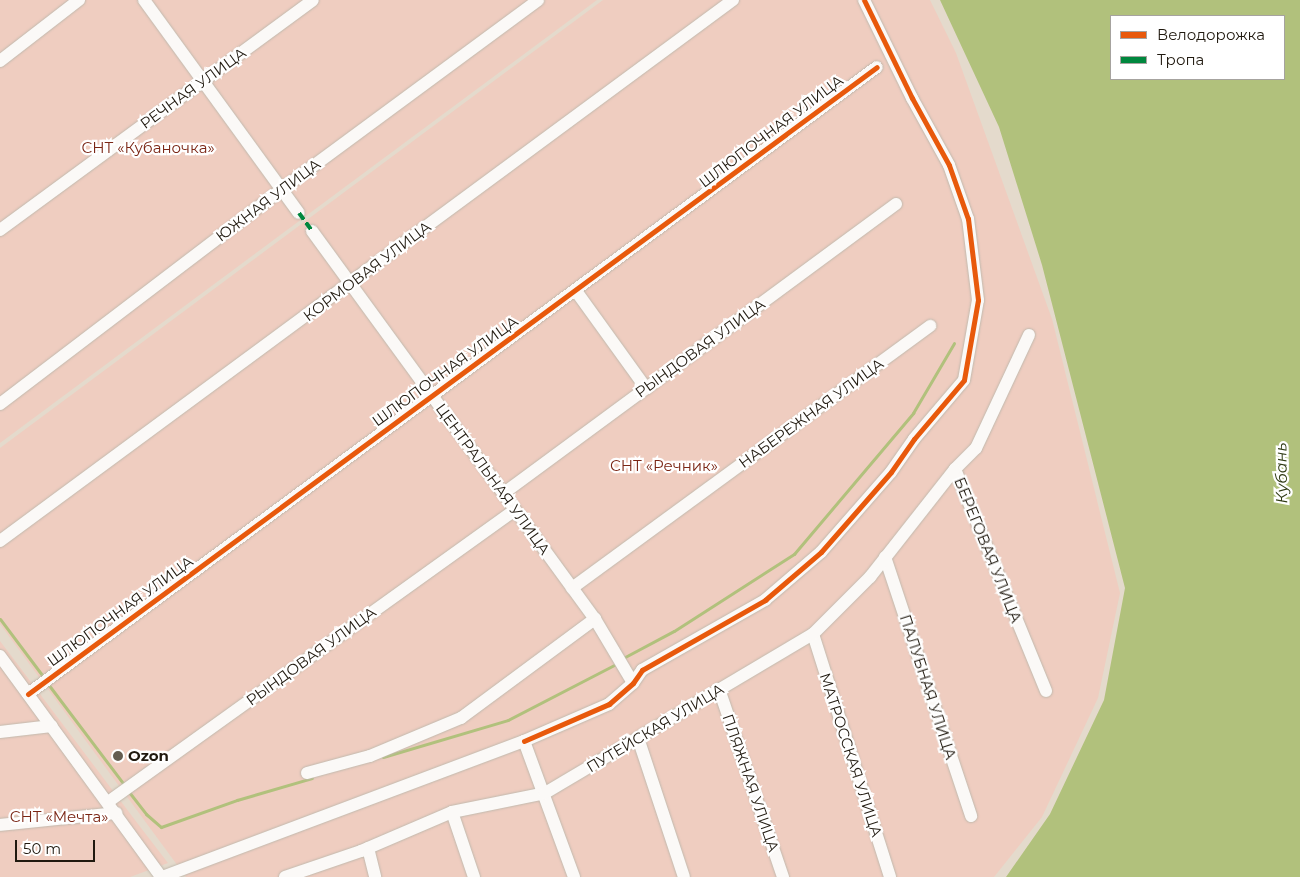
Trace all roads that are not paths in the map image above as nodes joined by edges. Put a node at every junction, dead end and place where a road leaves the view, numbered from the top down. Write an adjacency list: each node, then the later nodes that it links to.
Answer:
1 (79, 0): 7 (street)
2 (144, 0): 9 (street)
3 (313, 0): 9 (street, РЕЧНАЯ УЛИЦА)
4 (538, 0): 10 (street, ЮЖНАЯ УЛИЦА)
5 (733, 0): 15 (street, КОРМОВАЯ УЛИЦА)
6 (864, 0): 31 (street)
7 (0, 61)
8 (877, 68): 16 (street, ШЛЮПОЧНАЯ УЛИЦА)
9 (202, 81): 10 (street); 13 (street, РЕЧНАЯ УЛИЦА)
10 (282, 189): 12 (street); 21 (street, ЮЖНАЯ УЛИЦА)
11 (896, 204): 19 (street, РЫНДОВАЯ УЛИЦА)
12 (299, 213)
13 (0, 230)
14 (312, 231): 15 (street, ЦЕНТРАЛЬНАЯ УЛИЦА)
15 (350, 284): 20 (street, ЦЕНТРАЛЬНАЯ УЛИЦА); 25 (street, КОРМОВАЯ УЛИЦА)
16 (576, 291): 19 (street); 20 (street, ШЛЮПОЧНАЯ УЛИЦА)
17 (930, 326): 27 (street, НАБЕРЕЖНАЯ УЛИЦА)
18 (1029, 335): 22 (street, БЕРЕГОВАЯ УЛИЦА)
19 (646, 388): 23 (street, РЫНДОВАЯ УЛИЦА)
20 (432, 396): 23 (street, ЦЕНТРАЛЬНАЯ УЛИЦА); 34 (street, ШЛЮПОЧНАЯ УЛИЦА)
21 (0, 404)
22 (955, 469): 26 (street, ПУТЕЙСКАЯ УЛИЦА); 33 (street, БЕРЕГОВАЯ УЛИЦА)
23 (504, 493): 24 (street, ЦЕНТРАЛЬНАЯ УЛИЦА)
24 (515, 510): 27 (street, ЦЕНТРАЛЬНАЯ УЛИЦА); 41 (street, РЫНДОВАЯ УЛИЦА)
25 (0, 541)
26 (885, 557): 29 (street, ПУТЕЙСКАЯ УЛИЦА); 44 (street, ПАЛУБНАЯ УЛИЦА)
27 (572, 588): 28 (street, ЦЕНТРАЛЬНАЯ УЛИЦА)
28 (595, 620): 31 (street, ЦЕНТРАЛЬНАЯ УЛИЦА); 39 (street)
29 (812, 634): 32 (street, ПУТЕЙСКАЯ УЛИЦА); 54 (street, МАТРОССКАЯ УЛИЦА)
30 (0, 656): 34 (street)
31 (633, 684): 38 (street)
32 (719, 689): 37 (street, ПУТЕЙСКАЯ УЛИЦА); 53 (street, ПЛЯЖНАЯ УЛИЦА)
33 (1046, 691)
34 (28, 694): 35 (street)
35 (52, 726): 36 (street); 41 (street)
36 (0, 732)
37 (638, 738): 40 (street, ПУТЕЙСКАЯ УЛИЦА); 52 (street)
38 (524, 741): 40 (street); 47 (street)
39 (307, 773)
40 (545, 793): 42 (street, ПУТЕЙСКАЯ УЛИЦА); 51 (street)
41 (108, 802): 43 (street)
42 (452, 812): 46 (street, ПУТЕЙСКАЯ УЛИЦА); 50 (street)
43 (116, 814): 45 (street); 47 (street)
44 (971, 816)
45 (0, 825)
46 (368, 848): 48 (street, ПУТЕЙСКАЯ УЛИЦА); 49 (street)
47 (162, 877)
48 (285, 877)
49 (375, 877)
50 (474, 877)
51 (574, 877)
52 (684, 877)
53 (783, 877)
54 (890, 877)

